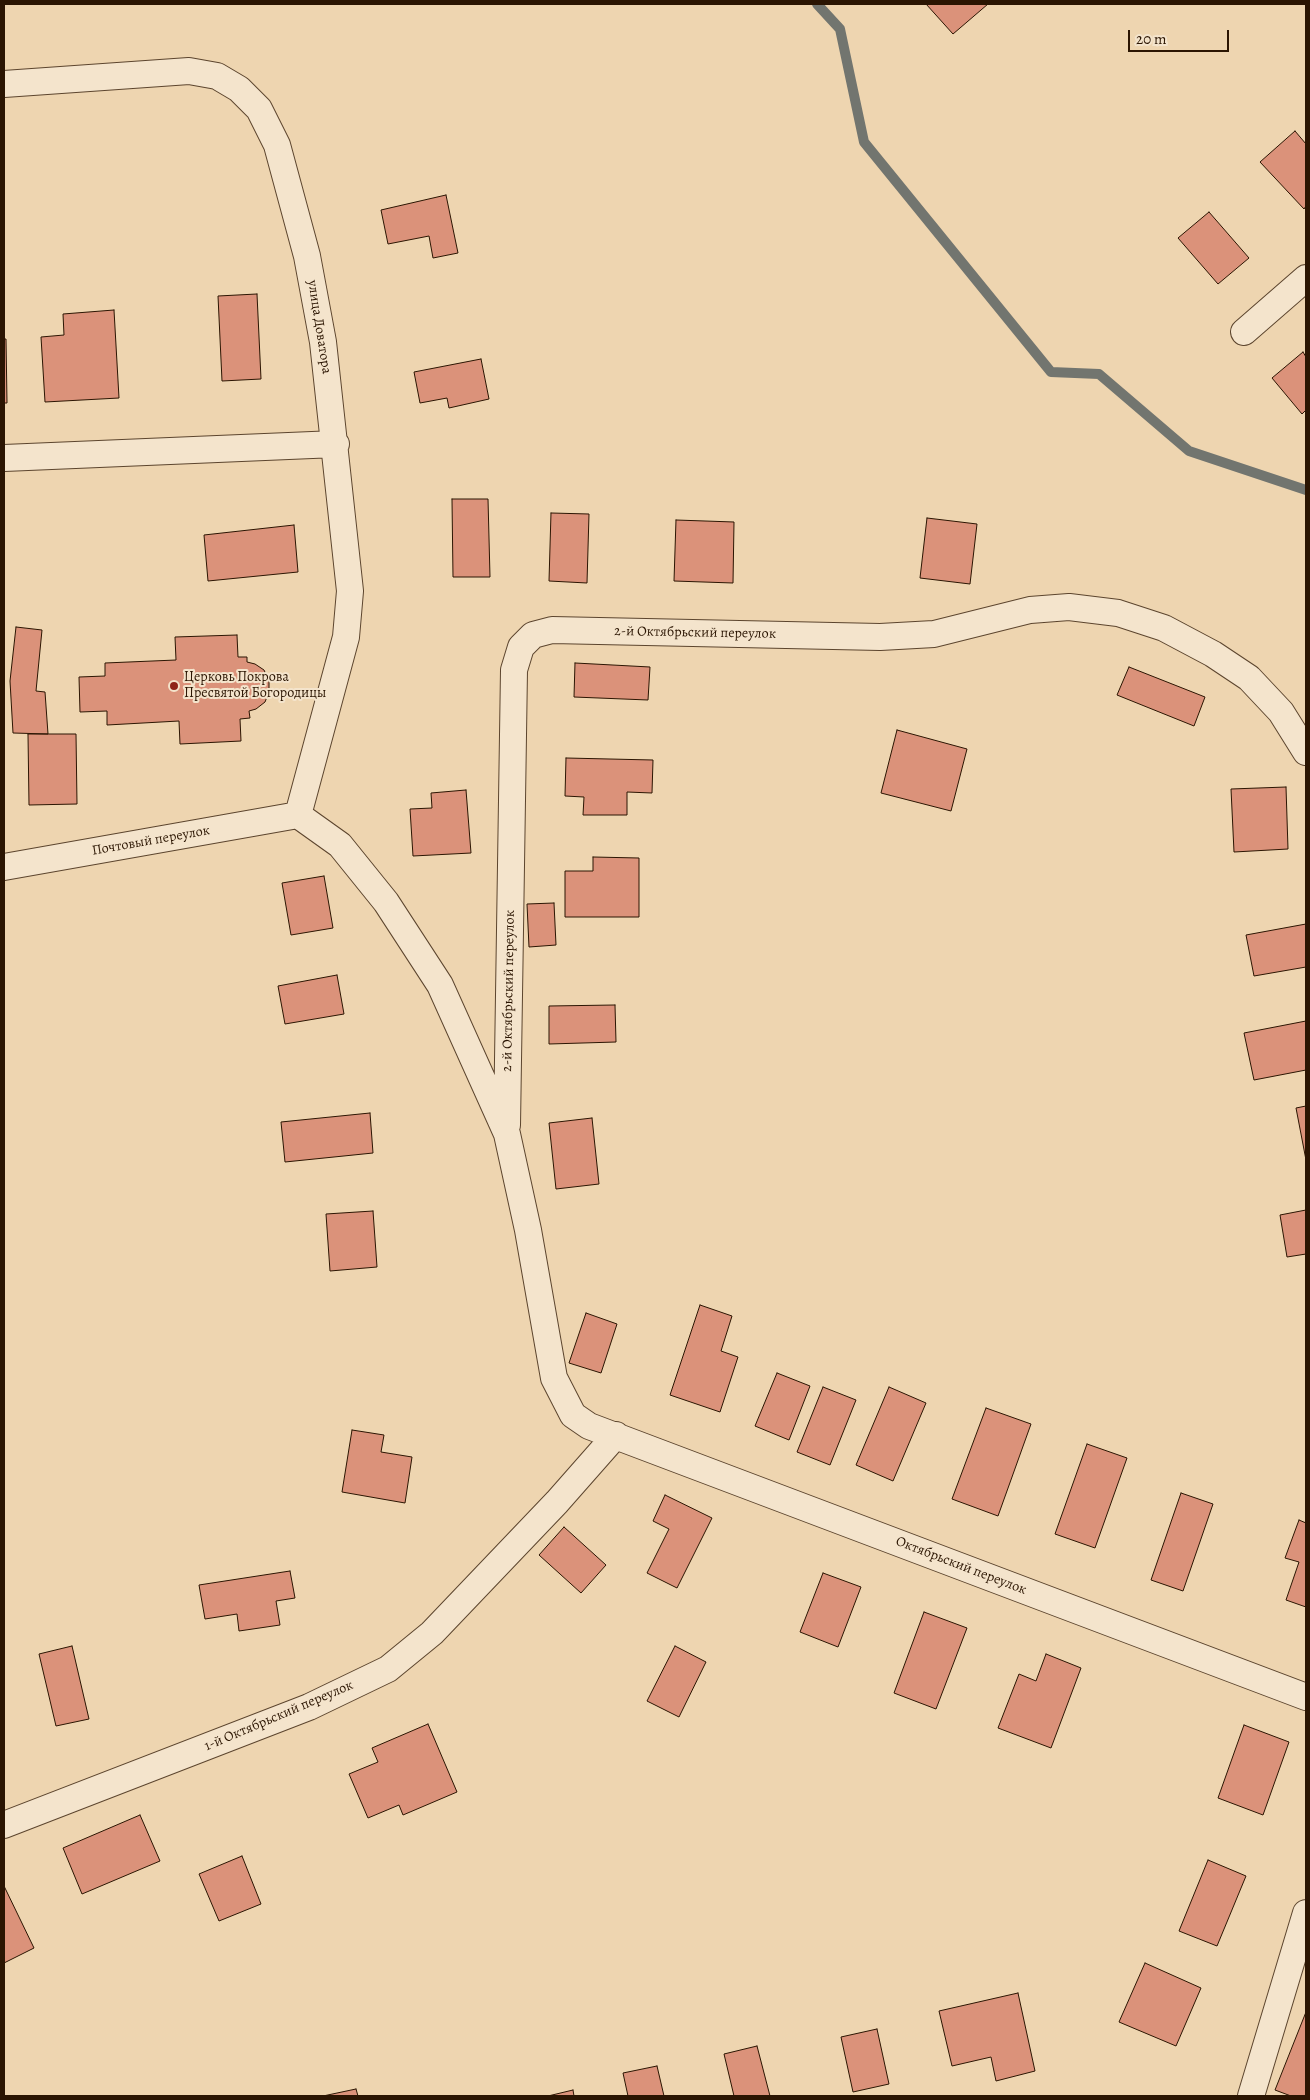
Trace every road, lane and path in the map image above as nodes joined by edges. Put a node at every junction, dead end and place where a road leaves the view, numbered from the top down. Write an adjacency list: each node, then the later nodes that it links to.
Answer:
1 (4, 84): 4 (street, улица Доватора)
2 (1306, 278): 3 (street)
3 (1244, 332)
4 (336, 444): 5 (street); 7 (street, улица Доватора)
5 (4, 458)
6 (1306, 752): 9 (street, 2-й Октябрьский переулок)
7 (298, 815): 8 (street, Почтовый переулок); 9 (street)
8 (4, 868)
9 (507, 1134): 10 (street, Октябрьский переулок)
10 (616, 1435): 11 (street, Октябрьский переулок); 12 (street, 1-й Октябрьский переулок)
11 (1306, 1697)
12 (4, 1825)
13 (1306, 1914): 14 (street)
14 (1251, 2096)

